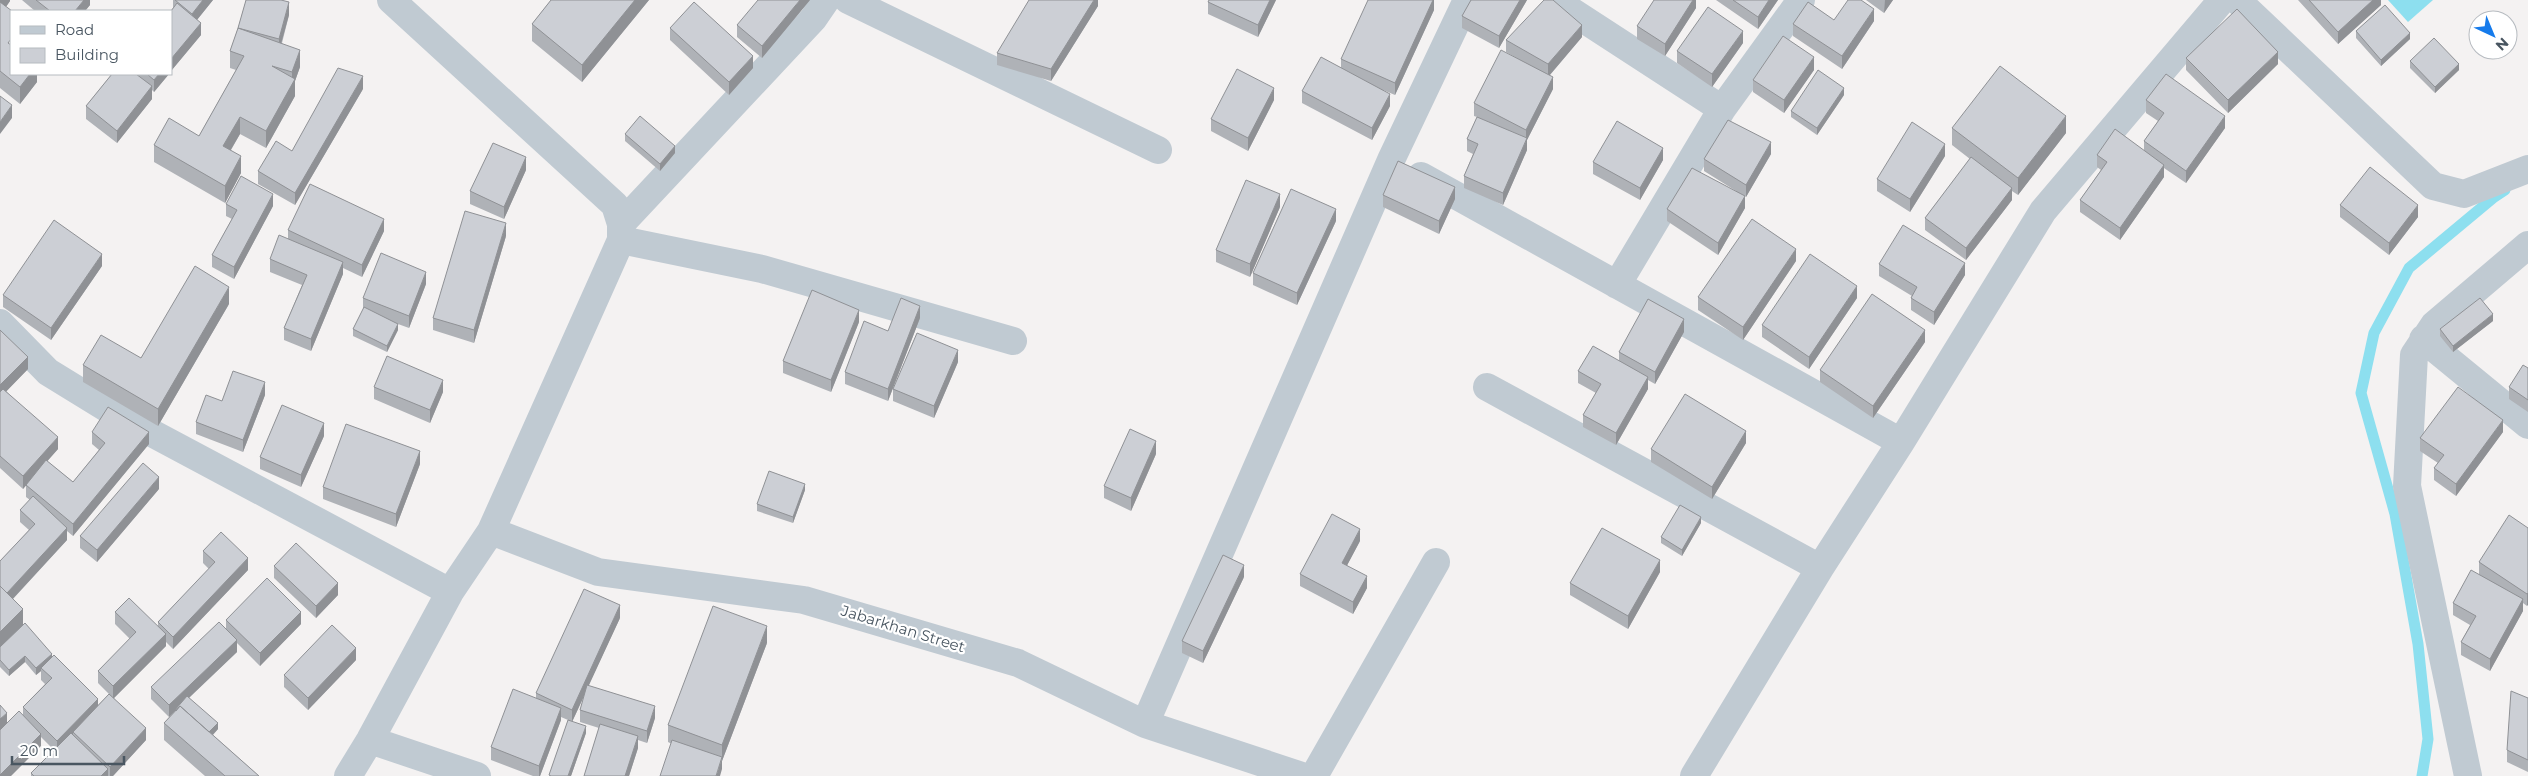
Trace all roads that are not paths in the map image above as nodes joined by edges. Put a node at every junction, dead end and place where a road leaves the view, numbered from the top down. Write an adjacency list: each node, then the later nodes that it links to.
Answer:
1 (391, 0): 13 (street)
2 (826, 0): 13 (street)
3 (848, 0): 10 (street)
4 (1467, 0): 11 (street)
5 (1801, 0): 9 (street)
6 (2222, 0): 21 (street)
7 (2237, 0): 12 (street)
8 (1562, 5): 9 (street)
9 (1722, 109): 15 (street)
10 (1158, 150)
11 (1391, 160): 15 (street); 26 (street)
12 (2528, 169)
13 (621, 232): 18 (street); 22 (street)
14 (2528, 245): 17 (street)
15 (1617, 285): 21 (street)
16 (0, 323): 25 (street)
17 (2423, 339): 20 (street); 33 (street)
18 (1012, 341)
19 (1487, 387): 24 (street)
20 (2528, 424)
21 (1901, 442): 24 (street)
22 (491, 531): 25 (street); 26 (street, Jabarkhan Street)
23 (1436, 562): 31 (street)
24 (1820, 568): 32 (street)
25 (450, 592): 27 (street)
26 (1144, 724): 30 (street, Jabarkhan Street)
27 (370, 740): 28 (street); 29 (street)
28 (348, 776)
29 (478, 776)
30 (1302, 776)
31 (1314, 776)
32 (1694, 776)
33 (2468, 776)

